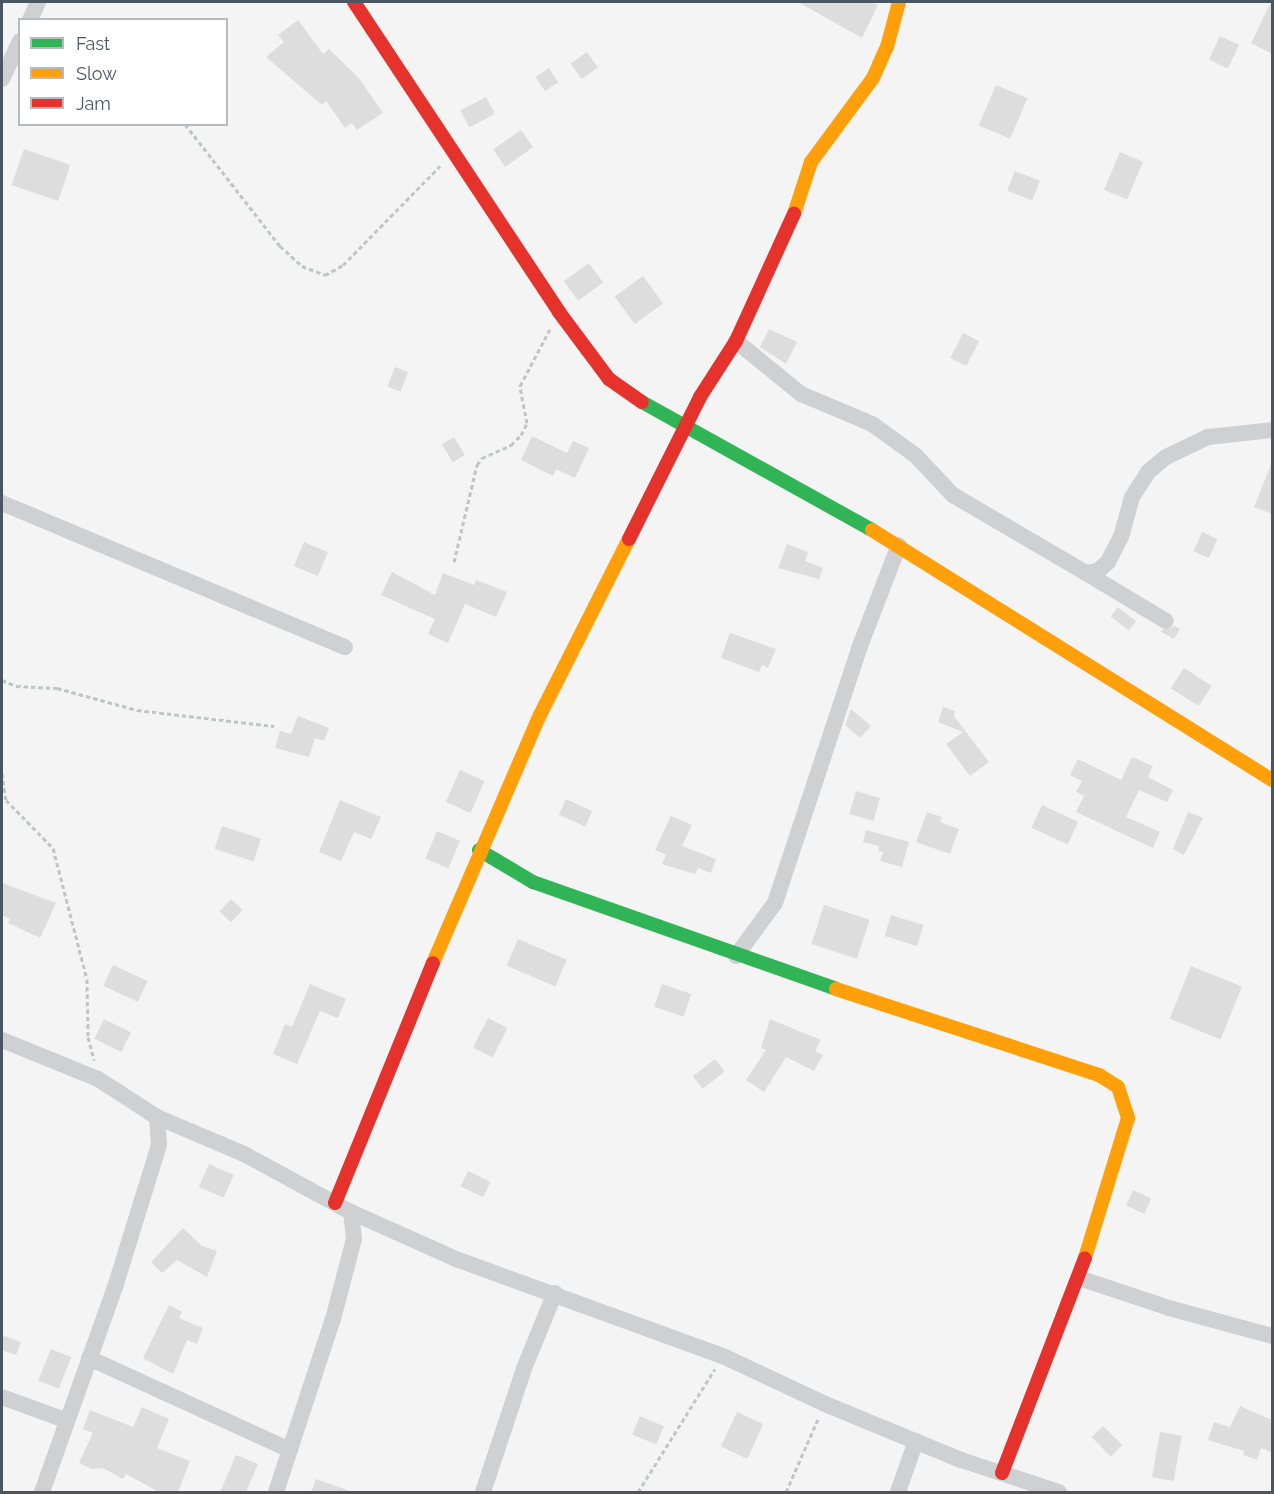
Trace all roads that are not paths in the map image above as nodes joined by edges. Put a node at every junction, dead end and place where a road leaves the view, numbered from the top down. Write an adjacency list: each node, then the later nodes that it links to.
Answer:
1 (38, 2): 4 (street)
2 (354, 2): 8 (street)
3 (899, 2): 7 (street)
4 (31, 18)
5 (18, 45): 6 (street)
6 (2, 79)
7 (736, 341): 8 (street); 12 (street)
8 (685, 427): 11 (street); 16 (street)
9 (1272, 430): 12 (street)
10 (2, 503): 14 (street)
11 (899, 545): 15 (street); 17 (street)
12 (1086, 573): 13 (street)
13 (1167, 621)
14 (345, 647)
15 (1272, 780)
16 (479, 850): 17 (street); 20 (street)
17 (736, 956): 22 (street)
18 (2, 1040): 19 (street)
19 (157, 1117): 20 (street); 25 (street)
20 (335, 1203): 21 (street)
21 (351, 1212): 23 (street); 29 (street)
22 (1079, 1278): 24 (street); 30 (street)
23 (555, 1293): 28 (street); 33 (street)
24 (1272, 1336)
25 (88, 1358): 27 (street); 29 (street)
26 (2, 1397): 27 (street)
27 (65, 1420): 31 (street)
28 (916, 1441): 30 (street); 34 (street)
29 (290, 1450): 32 (street)
30 (1002, 1473): 35 (street)
31 (42, 1492)
32 (276, 1492)
33 (483, 1492)
34 (898, 1492)
35 (1059, 1492)

